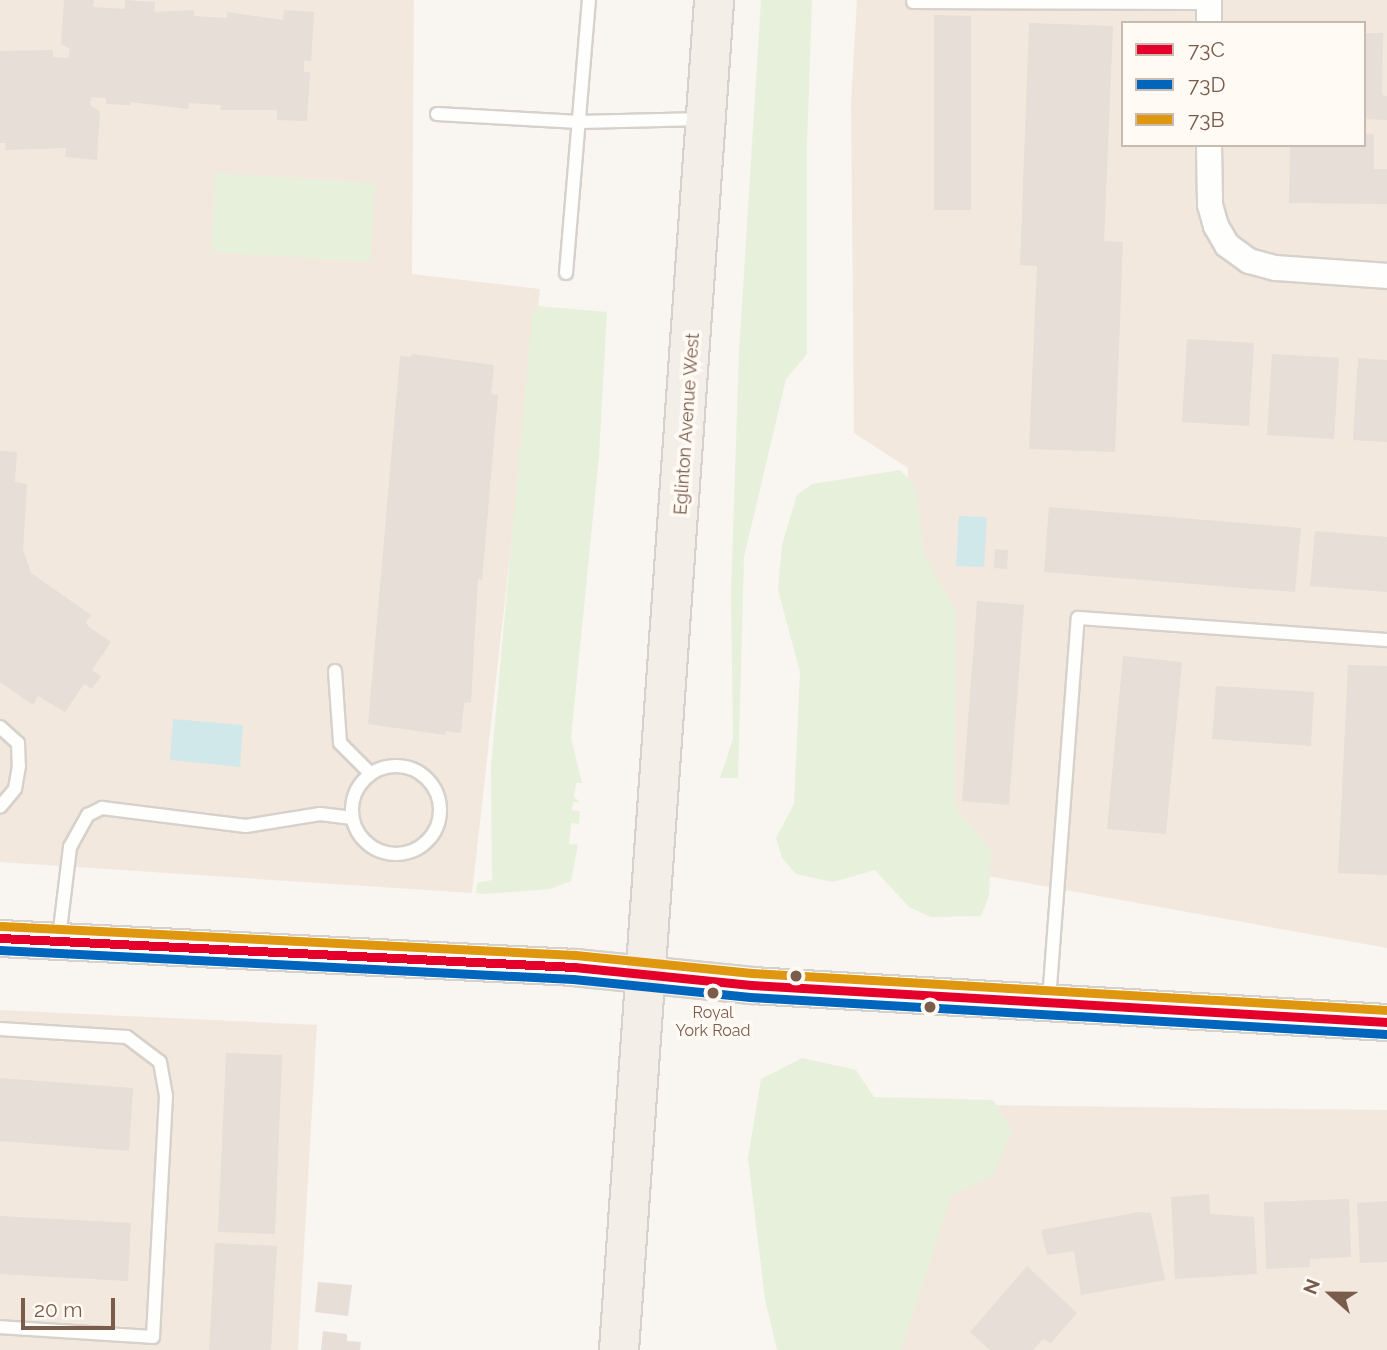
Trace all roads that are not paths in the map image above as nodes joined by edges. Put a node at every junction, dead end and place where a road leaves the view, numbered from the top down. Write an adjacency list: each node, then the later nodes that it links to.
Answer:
1 (590, 0): 7 (lane)
2 (714, 0): 6 (main road, Eglinton Avenue West)
3 (913, 2): 4 (lane)
4 (1209, 8)
5 (437, 114): 7 (lane)
6 (707, 119): 7 (lane); 19 (main road, Eglinton Avenue West)
7 (579, 122): 9 (lane)
8 (1209, 147): 10 (street)
9 (566, 273)
10 (1387, 276)
11 (1387, 640): 20 (lane)
12 (335, 671): 14 (lane)
13 (0, 727): 15 (lane)
14 (370, 773): 16 (lane); 16 (lane)
15 (0, 807)
16 (351, 818): 18 (lane)
17 (0, 938): 18 (main road)
18 (59, 941): 19 (main road)
19 (649, 974): 20 (main road); 24 (main road, Eglinton Avenue West)
20 (1048, 1003): 21 (main road)
21 (1387, 1022)
22 (0, 1029): 23 (lane)
23 (0, 1327)
24 (619, 1350)

